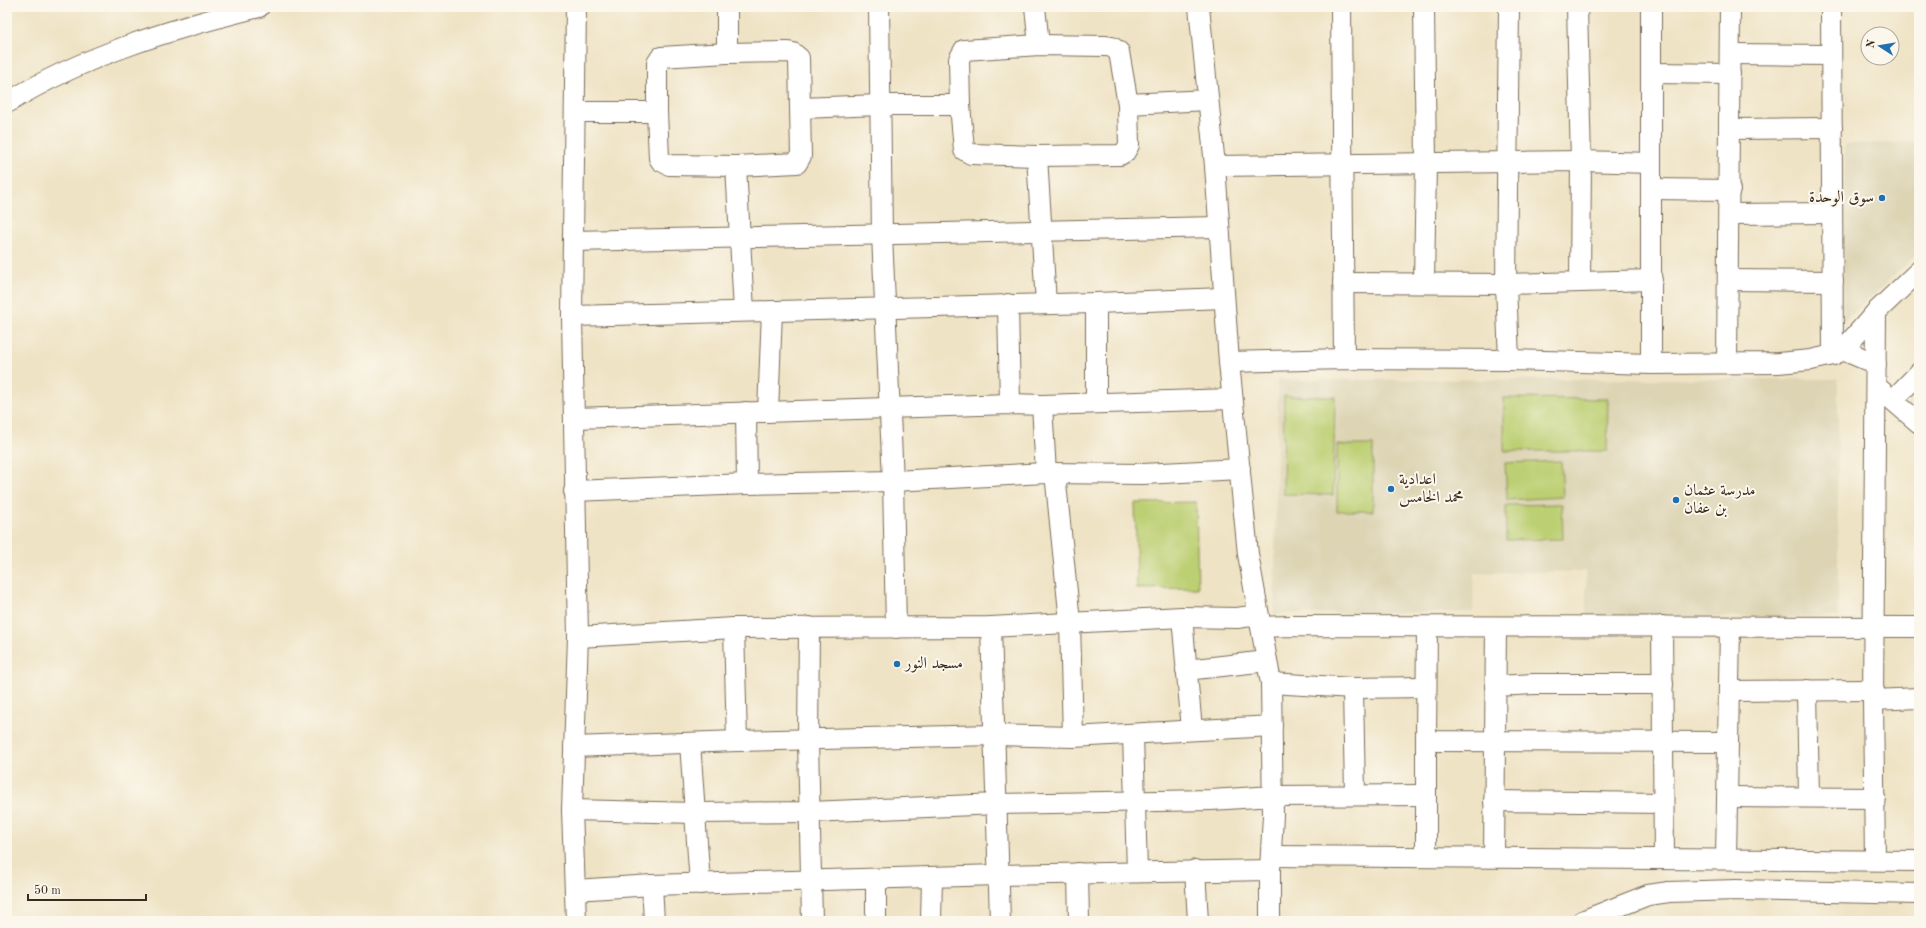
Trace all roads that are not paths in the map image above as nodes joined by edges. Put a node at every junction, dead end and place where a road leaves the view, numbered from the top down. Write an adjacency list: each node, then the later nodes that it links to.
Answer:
1 (259, 7): 20 (street)
2 (576, 7): 25 (street)
3 (727, 7): 15 (street)
4 (879, 7): 22 (street)
5 (1035, 7): 14 (street)
6 (1199, 7): 19 (street)
7 (1341, 7): 34 (street)
8 (1424, 7): 32 (street)
9 (1509, 7): 31 (street)
10 (1577, 7): 30 (street)
11 (1651, 7): 18 (street)
12 (1730, 7): 17 (street)
13 (1831, 7): 16 (street)
14 (1039, 45): 21 (street); 23 (street)
15 (727, 53): 24 (street); 26 (street)
16 (1831, 54): 17 (street); 27 (street)
17 (1730, 64): 18 (street); 28 (street)
18 (1652, 73): 33 (street)
19 (1208, 100): 21 (street); 36 (street)
20 (7, 103)
21 (1128, 104): 29 (street)
22 (880, 105): 23 (street); 24 (street); 43 (street)
23 (960, 105): 29 (street)
24 (801, 108): 35 (street)
25 (575, 112): 26 (street); 45 (street)
26 (657, 112): 35 (street)
27 (1832, 128): 28 (street); 39 (street)
28 (1730, 129): 38 (street)
29 (1037, 156): 42 (street)
30 (1581, 161): 31 (street); 33 (street); 50 (street)
31 (1508, 162): 32 (street); 53 (street)
32 (1426, 163): 34 (street); 52 (street)
33 (1651, 163): 37 (street)
34 (1342, 165): 36 (street); 51 (street)
35 (736, 166): 44 (street)
36 (1215, 166): 41 (street)
37 (1652, 189): 38 (street); 47 (street)
38 (1730, 190): 40 (street)
39 (1832, 213): 40 (street); 49 (street)
40 (1730, 214): 48 (street)
41 (1218, 227): 42 (street); 54 (street)
42 (1042, 231): 43 (street); 57 (street)
43 (882, 235): 44 (street); 58 (street)
44 (739, 238): 45 (street); 60 (street)
45 (573, 241): 62 (street)
46 (1919, 271): 61 (street)
47 (1652, 280): 50 (street); 68 (street)
48 (1729, 280): 49 (street); 67 (street)
49 (1833, 281): 63 (street)
50 (1580, 282): 53 (street)
51 (1343, 283): 52 (street); 64 (street)
52 (1424, 284): 53 (street)
53 (1506, 284): 65 (street)
54 (1224, 298): 55 (street); 66 (street)
55 (1096, 303): 57 (street); 74 (street)
56 (1008, 304): 57 (street); 58 (street); 75 (street)
57 (1046, 304)
58 (886, 307): 59 (street); 77 (street)
59 (772, 311): 60 (street); 79 (street)
60 (744, 312): 62 (street)
61 (1876, 312): 63 (street); 69 (street)
62 (572, 316): 80 (street)
63 (1838, 353): 67 (street); 69 (street)
64 (1344, 359): 65 (street); 66 (street)
65 (1509, 360): 68 (street)
66 (1229, 362): 72 (street)
67 (1727, 363): 68 (street)
68 (1651, 364)
69 (1876, 364): 71 (street)
70 (1919, 373): 73 (street)
71 (1876, 386): 73 (street); 91 (street)
72 (1232, 399): 74 (street); 82 (street)
73 (1892, 400): 81 (street)
74 (1096, 402): 76 (street)
75 (1010, 404): 76 (street); 77 (street)
76 (1042, 405): 83 (street)
77 (889, 408): 79 (street); 84 (street)
78 (746, 412): 79 (street); 80 (street); 85 (street)
79 (768, 412)
80 (575, 418): 86 (street)
81 (1919, 423)
82 (1240, 469): 83 (street); 88 (street)
83 (1050, 473): 84 (street); 89 (street)
84 (893, 481): 85 (street); 99 (street)
85 (747, 484): 86 (street)
86 (574, 491): 100 (street)
87 (1182, 617): 88 (street); 89 (street); 102 (street)
88 (1260, 621): 94 (street); 101 (street)
89 (1070, 622): 93 (street); 116 (street)
90 (1662, 626): 95 (street); 96 (street); 104 (street)
91 (1874, 626): 96 (street); 97 (street); 110 (street)
92 (809, 627): 98 (street); 99 (street); 117 (street)
93 (991, 627): 99 (street); 114 (street)
94 (1427, 627): 95 (street); 105 (street)
95 (1496, 627): 106 (street)
96 (1730, 627): 109 (street)
97 (1919, 627)
98 (734, 628): 100 (street); 118 (street)
99 (896, 628)
100 (578, 637): 124 (street)
101 (1267, 661): 102 (street); 103 (street)
102 (1186, 670): 113 (street)
103 (1271, 683): 107 (street); 112 (street)
104 (1663, 684): 106 (street); 120 (street)
105 (1426, 686): 107 (street); 119 (street)
106 (1495, 686): 122 (street)
107 (1353, 688): 125 (street)
108 (1807, 690): 109 (street); 110 (street); 129 (street)
109 (1729, 691): 123 (street)
110 (1874, 695): 111 (street); 130 (street)
111 (1919, 698)
112 (1272, 726): 113 (street); 127 (street)
113 (1192, 730): 115 (street)
114 (995, 735): 116 (street); 117 (street); 134 (street)
115 (1132, 735): 116 (street); 131 (street)
116 (1073, 737)
117 (808, 740): 118 (street); 136 (street)
118 (738, 741): 121 (street)
119 (1426, 741): 122 (street); 126 (street)
120 (1662, 741): 122 (street); 123 (street); 133 (street)
121 (690, 742): 124 (street); 137 (street)
122 (1494, 742): 132 (street)
123 (1727, 742): 128 (street)
124 (574, 747): 135 (street)
125 (1355, 795): 126 (street); 127 (street)
126 (1426, 795): 139 (street)
127 (1273, 796): 131 (street); 144 (street)
128 (1727, 797): 129 (street); 141 (street)
129 (1809, 797): 130 (street)
130 (1875, 798): 142 (street)
131 (1135, 801): 134 (street); 146 (street)
132 (1494, 801): 133 (street); 138 (street)
133 (1663, 803): 140 (street)
134 (997, 804): 136 (street); 148 (street)
135 (572, 810): 137 (street); 154 (street)
136 (810, 812): 137 (street); 151 (street)
137 (696, 813): 152 (street)
138 (1494, 857): 139 (street); 140 (street)
139 (1426, 858): 144 (street)
140 (1664, 858): 141 (street)
141 (1726, 859): 142 (street)
142 (1874, 860): 143 (street)
143 (1919, 861)
144 (1271, 863): 145 (street); 164 (street)
145 (1195, 870): 146 (street); 163 (street)
146 (1137, 871): 147 (street)
147 (1078, 873): 148 (street); 162 (street)
148 (998, 875): 149 (street); 161 (street)
149 (932, 878): 150 (street); 160 (street)
150 (876, 879): 151 (street); 159 (street)
151 (810, 881): 152 (street); 158 (street)
152 (700, 884): 153 (street)
153 (652, 885): 154 (street); 157 (street)
154 (575, 890): 156 (street)
155 (1919, 894): 165 (street)
156 (576, 921)
157 (654, 921)
158 (812, 921)
159 (876, 921)
160 (931, 921)
161 (1000, 921)
162 (1079, 921)
163 (1198, 921)
164 (1270, 921)
165 (1582, 921)

